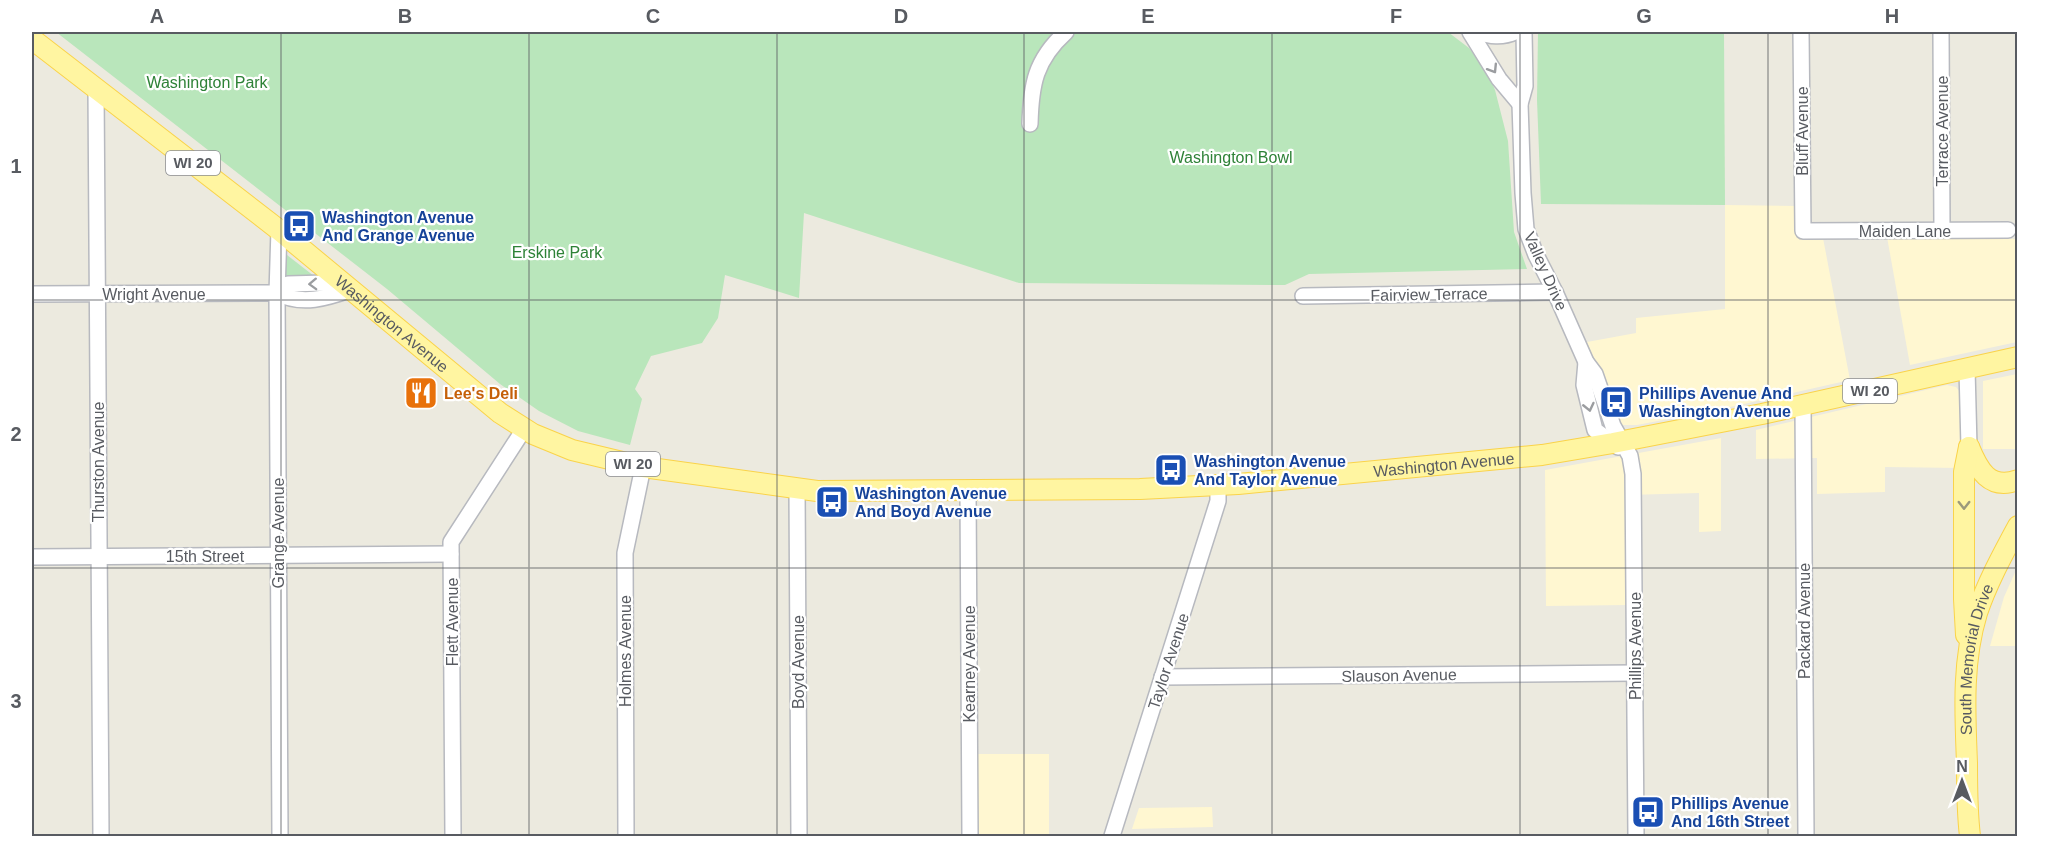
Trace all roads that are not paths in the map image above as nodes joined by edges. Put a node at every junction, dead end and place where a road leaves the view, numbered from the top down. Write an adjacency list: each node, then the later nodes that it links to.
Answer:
1 (1066, 32): 11 (street)
2 (1470, 32): 10 (street, one-way to 10)
3 (1476, 32): 4 (street)
4 (1515, 32)
5 (1524, 32): 10 (street, Valley Drive)
6 (1801, 32): 15 (street, Bluff Avenue)
7 (1941, 32): 13 (street, Terrace Avenue)
8 (32, 39): 9 (main road, Washington Avenue / WI 20)
9 (96, 88): 12 (main road, Washington Avenue / WI 20); 20 (street, Thurston Avenue)
10 (1521, 104): 17 (street, Valley Drive)
11 (1030, 124)
12 (279, 230): 16 (main road, Washington Avenue / WI 20); 18 (street, Grange Avenue)
13 (1942, 230): 14 (street, Maiden Lane); 15 (street, Maiden Lane)
14 (2008, 230)
15 (1803, 231)
16 (352, 290): 18 (street, Wright Avenue); 25 (main road, Washington Avenue / WI 20)
17 (1555, 292): 21 (street, Fairview Terrace); 26 (street, Valley Drive)
18 (277, 293): 20 (street, Wright Avenue); 35 (street, Grange Avenue)
19 (32, 294): 20 (street, Wright Avenue)
20 (97, 294): 37 (street, Thurston Avenue)
21 (1303, 296)
22 (2018, 357): 23 (main road, Washington Avenue / WI 20)
23 (1967, 369): 24 (main road, Washington Avenue / WI 20); 27 (street)
24 (1803, 405): 26 (main road, Washington Avenue / WI 20); 49 (street, Packard Avenue)
25 (524, 429): 28 (main road, Washington Avenue / WI 20); 34 (street, Flett Avenue)
26 (1622, 447): 30 (main road, Washington Avenue / WI 20); 39 (street, Phillips Avenue)
27 (1969, 447): 29 (main road); 38 (main road, one-way to 38)
28 (643, 467): 31 (main road, Washington Avenue / WI 20); 44 (street, Holmes Avenue)
29 (2018, 480)
30 (1218, 484): 32 (main road, Washington Avenue / WI 20); 40 (street, Taylor Avenue)
31 (797, 488): 32 (main road, Washington Avenue / WI 20); 45 (street, Boyd Avenue)
32 (968, 491): 46 (street, Kearney Avenue)
33 (2018, 526): 38 (main road, South Memorial Drive)
34 (451, 554): 35 (street, 15th Street); 43 (street, Flett Avenue)
35 (279, 556): 37 (street, 15th Street); 42 (street, Grange Avenue)
36 (32, 557): 37 (street, 15th Street)
37 (99, 557): 41 (street, Thurston Avenue)
38 (1968, 657): 50 (main road, South Memorial Drive)
39 (1635, 673): 40 (street, Slauson Avenue); 48 (street, Phillips Avenue)
40 (1162, 677): 47 (street, Taylor Avenue)
41 (101, 837)
42 (280, 837)
43 (453, 837)
44 (626, 837)
45 (799, 837)
46 (970, 837)
47 (1112, 837)
48 (1636, 837)
49 (1806, 837)
50 (1971, 837)

